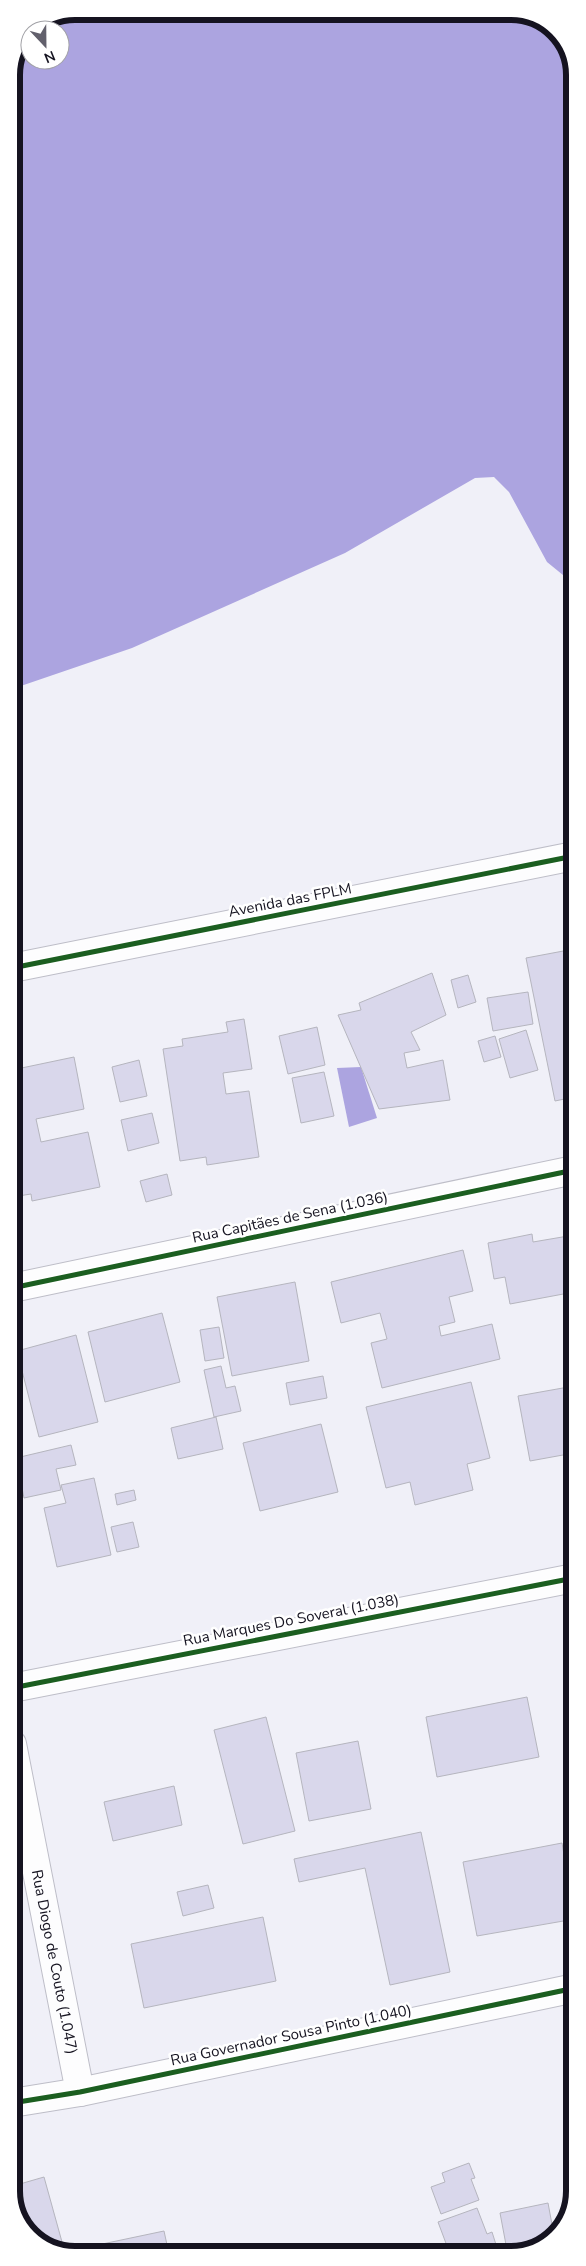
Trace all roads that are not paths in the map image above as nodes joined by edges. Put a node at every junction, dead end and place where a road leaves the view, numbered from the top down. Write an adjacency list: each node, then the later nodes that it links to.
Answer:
1 (566, 858): 2 (street, Avenida das FPLM)
2 (20, 966)
3 (566, 1172): 4 (street, Rua Capitães de Sena (1.036))
4 (20, 1286)
5 (566, 1580): 6 (street, Rua Marques Do Soveral (1.038))
6 (20, 1686)
7 (20, 1785): 9 (street, Rua Diogo de Couto (1.047))
8 (566, 1990): 9 (street, Rua Governador Sousa Pinto (1.040))
9 (80, 2092): 10 (street, Rua Governador Sousa Pinto (1.040))
10 (20, 2102)

